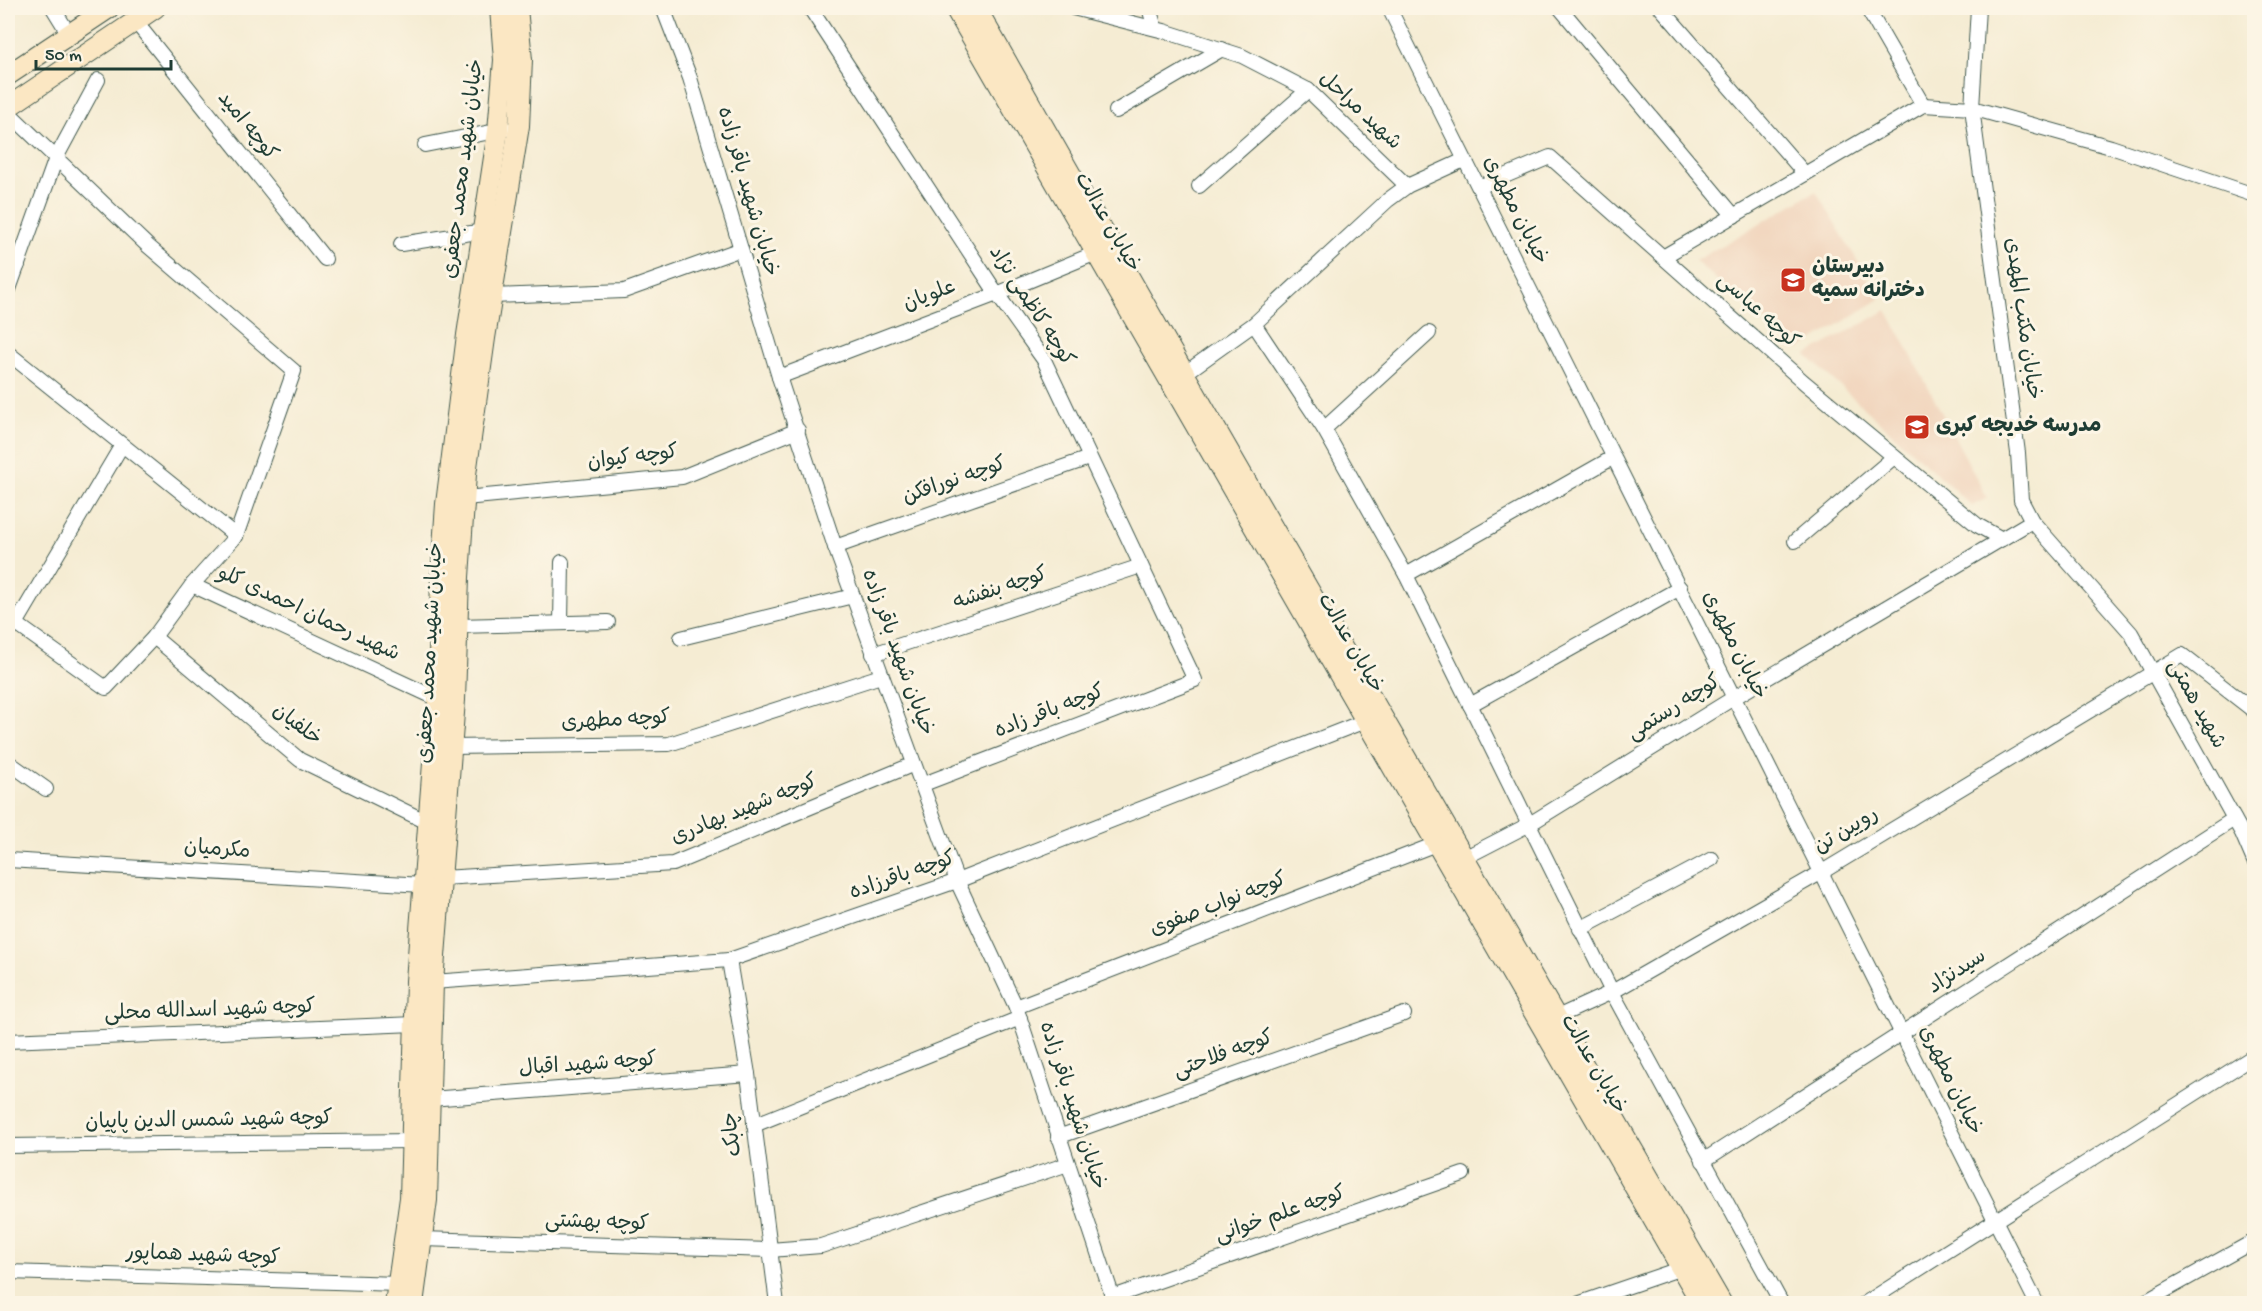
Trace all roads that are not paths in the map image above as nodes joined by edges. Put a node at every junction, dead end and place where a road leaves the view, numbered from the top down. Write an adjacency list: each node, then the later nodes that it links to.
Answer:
1 (53, 8): 19 (street)
2 (109, 8): 19 (main road)
3 (155, 8): 17 (main road)
4 (500, 8): 30 (main road, خیابان شهید محمد جعفری)
5 (517, 8): 29 (main road, خیابان شهید محمد جعفری)
6 (663, 8): 42 (street, خیابان شهید باقر زاده)
7 (810, 8): 49 (street, کوچه کاظمی نژاد)
8 (955, 8): 44 (main road, خیابان عدالت)
9 (976, 8): 54 (main road, خیابان عدالت)
10 (1073, 8): 18 (street, شهید مراحل)
11 (1149, 8): 18 (street)
12 (1389, 8): 33 (street, خیابان مطهری)
13 (1560, 8): 39 (street)
14 (1661, 8): 34 (street)
15 (1867, 8): 24 (street)
16 (1978, 8): 26 (street, خیابان مکتب المهدی)
17 (135, 21): 25 (main road); 46 (street, کوچه امید)
18 (1155, 28): 20 (street, شهید مراحل)
19 (69, 34): 21 (main road)
20 (1222, 49): 23 (street, شهید مراحل); 27 (street)
21 (8, 75)
22 (98, 80): 32 (street)
23 (1308, 90): 35 (street); 36 (street, شهید مراحل)
24 (1923, 105): 26 (street); 34 (street)
25 (8, 107)
26 (1972, 108): 38 (street); 63 (street, خیابان مکتب المهدی)
27 (1116, 111)
28 (8, 112): 32 (street)
29 (519, 126): 30 (street); 50 (main road, خیابان شهید محمد جعفری)
30 (498, 132): 31 (street); 40 (main road, خیابان شهید محمد جعفری)
31 (425, 145)
32 (56, 158): 47 (street); 64 (street)
33 (1464, 160): 36 (street); 37 (street, خیابان مطهری)
34 (1805, 174): 39 (street)
35 (1199, 186)
36 (1407, 186): 51 (street)
37 (1479, 187): 45 (street, کوچه عباسی); 59 (street, خیابان مطهری)
38 (2254, 195)
39 (1734, 216): 45 (street)
40 (484, 231): 41 (street); 86 (main road, خیابان شهید محمد جعفری)
41 (401, 244)
42 (741, 249): 50 (street); 55 (street, خیابان شهید باقر زاده)
43 (8, 251): 47 (street)
44 (1096, 253): 49 (street, علویان); 89 (main road, خیابان عدالت)
45 (1663, 257): 60 (street, کوچه عباسی)
46 (325, 259)
47 (18, 265): 48 (street)
48 (8, 292)
49 (997, 294): 55 (street, علویان); 61 (street, کوچه کاظمی نژاد)
50 (492, 296): 62 (main road, خیابان شهید محمد جعفری)
51 (1254, 324): 54 (street); 56 (street)
52 (1429, 333): 56 (street)
53 (8, 352): 58 (street)
54 (1184, 374): 99 (main road, خیابان عدالت)
55 (779, 377): 57 (street, خیابان شهید باقر زاده)
56 (1324, 429): 70 (street)
57 (798, 430): 62 (street, کوچه کیوان); 67 (street, خیابان شهید باقر زاده)
58 (122, 445): 64 (street); 74 (street)
59 (1614, 457): 70 (street); 72 (street, خیابان مطهری)
60 (1894, 457): 65 (street, کوچه عباسی); 66 (street)
61 (1089, 458): 67 (street, کوچه نورافکن); 69 (street, کوچه کاظمی نژاد)
62 (465, 498): 77 (main road, خیابان شهید محمد جعفری)
63 (2032, 521): 65 (street, کوچه رستمی); 78 (street, خیابان مکتب المهدی)
64 (236, 536): 71 (street)
65 (2002, 539): 85 (street, کوچه رستمی)
66 (1794, 541)
67 (835, 547): 73 (street, خیابان شهید باقر زاده)
68 (562, 562): 76 (street)
69 (1141, 566): 81 (street, کوچه بنفشه); 84 (street, کوچه کاظمی نژاد)
70 (1406, 575): 87 (street)
71 (192, 585): 79 (street); 86 (street, شهید رحمان احمدی کلو)
72 (1680, 588): 85 (street, خیابان مطهری); 87 (street)
73 (854, 596): 80 (street); 81 (street, خیابان شهید باقر زاده)
74 (12, 621): 79 (street)
75 (608, 622): 76 (street)
76 (561, 623): 77 (street)
77 (457, 626): 90 (main road, خیابان شهید محمد جعفری)
78 (2131, 633): 82 (street, شهید همتی)
79 (154, 637): 96 (street, خلفیان)
80 (681, 638)
81 (873, 654): 83 (street, خیابان شهید باقر زاده)
82 (2154, 674): 88 (street, رویین تن); 95 (street, شهید همتی); 103 (street, رویین تن)
83 (881, 675): 90 (street, کوچه مطهری); 92 (street, خیابان شهید باقر زاده)
84 (1195, 680): 93 (street, کوچه باقر زاده)
85 (1735, 697): 97 (street, کوچه رستمی); 103 (street, خیابان مطهری)
86 (438, 699): 96 (main road, خیابان شهید محمد جعفری)
87 (1470, 705): 97 (street)
88 (2254, 711)
89 (1365, 721): 98 (main road, خیابان عدالت); 104 (street, کوچه باقرزاده)
90 (452, 747): 105 (main road, خیابان شهید محمد جعفری)
91 (8, 762): 94 (street)
92 (914, 764): 93 (street, خیابان شهید باقر زاده); 105 (street, کوچه شهید بهادری)
93 (921, 785): 104 (street, خیابان شهید باقر زاده)
94 (46, 789)
95 (2235, 819): 102 (street, شهید همتی); 114 (street, سیدنژاد)
96 (429, 822): 105 (main road, خیابان شهید محمد جعفری)
97 (1528, 825): 99 (street, کوچه رستمی); 106 (street)
98 (1436, 844): 110 (street, کوچه نواب صفوی); 130 (main road, خیابان عدالت)
99 (1464, 858): 112 (main road, خیابان عدالت)
100 (1712, 859): 106 (street)
101 (8, 860): 105 (street, مکرمیان)
102 (2254, 861)
103 (1821, 872): 109 (street, رویین تن); 114 (street, خیابان مطهری)
104 (957, 881): 107 (street, کوچه باقرزاده); 110 (street, خیابان شهید باقر زاده)
105 (433, 882): 108 (main road, خیابان شهید محمد جعفری); 113 (main road, خیابان شهید محمد جعفری)
106 (1580, 929): 109 (street)
107 (729, 960): 108 (street, کوچه باقرزاده); 117 (street, چابک)
108 (434, 982): 118 (main road, خیابان شهید محمد جعفری)
109 (1612, 992): 112 (street, رویین تن); 123 (street)
110 (1018, 1012): 119 (street, کوچه نواب صفوی); 120 (street, خیابان شهید باقر زاده)
111 (1404, 1014): 120 (street, کوچه فلاحتی)
112 (1557, 1017): 138 (main road, خیابان عدالت)
113 (415, 1024): 115 (street, کوچه شهید اسدالله محلی); 121 (main road, خیابان شهید محمد جعفری)
114 (1903, 1034): 123 (street, سیدنژاد); 126 (street, خیابان مطهری)
115 (8, 1041)
116 (2254, 1056): 126 (street)
117 (748, 1074): 118 (street, کوچه شهید اقبال); 119 (street, چابک)
118 (430, 1099): 127 (main road, خیابان شهید محمد جعفری)
119 (754, 1125): 129 (street, چابک)
120 (1058, 1137): 124 (street, خیابان شهید باقر زاده)
121 (411, 1141): 122 (street, کوچه شهید شمس الدین پاپیان); 132 (main road, خیابان شهید محمد جعفری)
122 (8, 1146)
123 (1703, 1161): 139 (street)
124 (1068, 1164): 129 (street, کوچه بهشتی); 133 (street, خیابان شهید باقر زاده)
125 (1463, 1174): 133 (street, کوچه علم خوانی)
126 (1995, 1220): 140 (street); 141 (street, خیابان مطهری)
127 (422, 1239): 129 (street, کوچه بهشتی); 134 (main road, خیابان شهید محمد جعفری)
128 (2254, 1241): 142 (street)
129 (770, 1250): 135 (street, چابک)
130 (1682, 1268): 136 (street); 137 (main road, خیابان عدالت)
131 (8, 1272): 132 (street, کوچه شهید هماپور)
132 (397, 1294)
133 (1114, 1300)
134 (413, 1304)
135 (777, 1304)
136 (1577, 1304)
137 (1702, 1304)
138 (1722, 1304)
139 (1782, 1304)
140 (1864, 1304)
141 (2037, 1304)
142 (2141, 1304)

